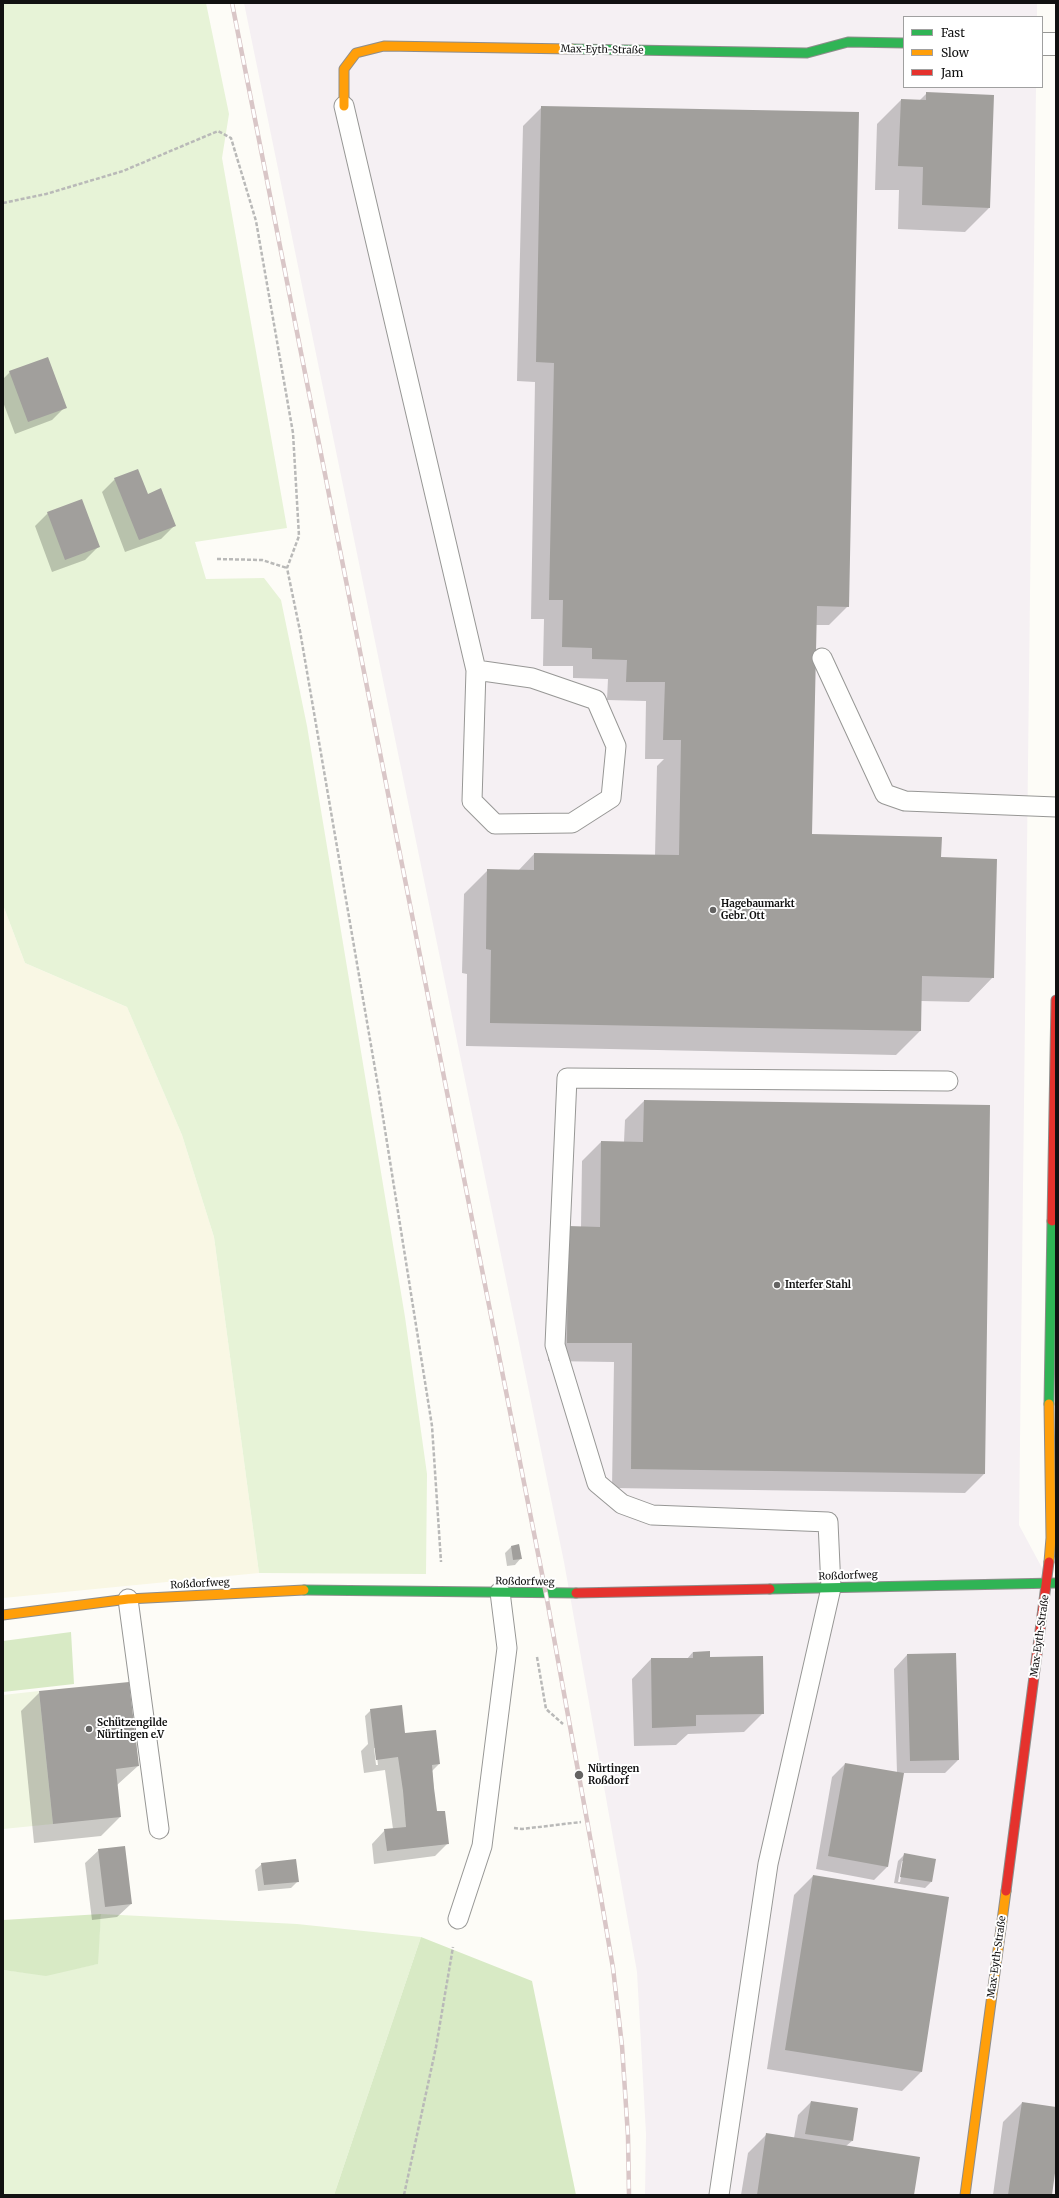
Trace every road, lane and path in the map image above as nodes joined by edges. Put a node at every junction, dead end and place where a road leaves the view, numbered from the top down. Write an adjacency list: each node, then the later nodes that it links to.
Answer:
1 (903, 43): 4 (street, Max-Eyth-Straße)
2 (1043, 44): 3 (street)
3 (1056, 44)
4 (344, 106): 9 (lane)
5 (3, 203): 7 (path)
6 (217, 559): 7 (path)
7 (287, 568): 15 (path)
8 (822, 658): 10 (lane)
9 (476, 670): 9 (lane)
10 (1056, 807)
11 (1056, 1000): 13 (street, Max-Eyth-Straße)
12 (948, 1082): 14 (lane)
13 (1052, 1583): 14 (street, Roßdorfweg); 27 (street, Max-Eyth-Straße)
14 (831, 1588): 16 (street, Roßdorfweg); 26 (lane)
15 (443, 1592): 16 (street, Roßdorfweg); 17 (street, Roßdorfweg)
16 (500, 1592): 19 (lane)
17 (128, 1599): 18 (street, Roßdorfweg); 23 (lane)
18 (3, 1615)
19 (507, 1648): 20 (path); 24 (lane)
20 (562, 1724)
21 (581, 1822): 22 (path)
22 (537, 1827)
23 (159, 1828)
24 (458, 1919): 25 (path)
25 (404, 2195)
26 (719, 2195)
27 (965, 2195)

